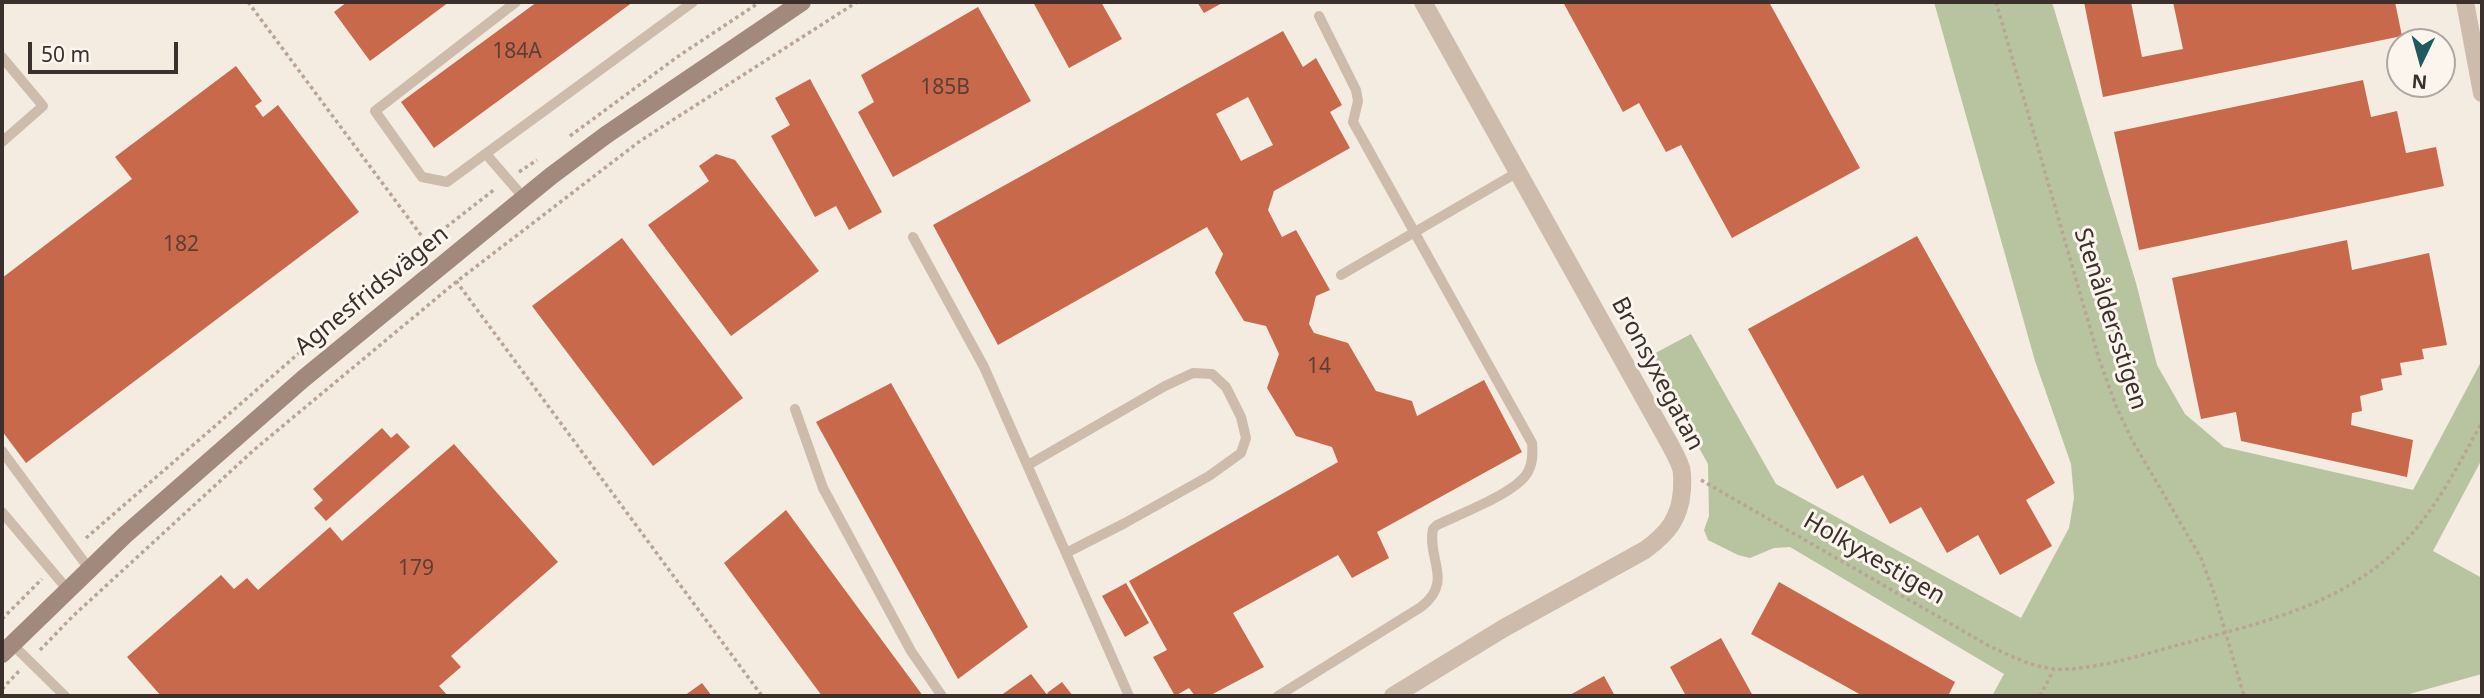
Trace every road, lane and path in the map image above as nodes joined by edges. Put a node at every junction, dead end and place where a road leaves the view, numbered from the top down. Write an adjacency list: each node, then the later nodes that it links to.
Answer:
1 (248, 2): 22 (path)
2 (516, 2): 15 (lane)
3 (693, 2): 15 (lane)
4 (760, 2): 13 (path)
5 (802, 2): 19 (main road, Agnesfridsvägen)
6 (857, 2): 25 (path)
7 (1423, 2): 17 (street, Bronsyxegatan)
8 (1996, 2): 38 (path, Stenåldersstigen)
9 (2465, 2): 12 (street)
10 (1319, 16): 20 (lane)
11 (2, 57): 14 (lane)
12 (2482, 93)
13 (570, 136)
14 (2, 142)
15 (486, 154): 18 (lane)
16 (537, 160): 18 (path)
17 (1518, 172): 20 (lane); 30 (street, Bronsyxegatan)
18 (508, 179): 19 (lane); 22 (path)
19 (524, 198): 23 (main road, Agnesfridsvägen)
20 (1416, 232): 24 (lane); 47 (lane)
21 (913, 237): 29 (lane)
22 (427, 242): 23 (path); 32 (path)
23 (443, 265): 25 (path); 34 (main road, Agnesfridsvägen)
24 (1342, 275)
25 (456, 282): 40 (path); 44 (path)
26 (795, 409): 45 (lane)
27 (2482, 422): 38 (path)
28 (2, 451): 32 (lane)
29 (1028, 465): 33 (lane); 33 (lane)
30 (1681, 468): 41 (path, Holkyxestigen); 48 (street, Bronsyxegatan)
31 (2, 512): 35 (lane)
32 (74, 548): 34 (lane)
33 (1066, 552): 46 (lane)
34 (90, 569): 36 (main road, Agnesfridsvägen)
35 (51, 570): 36 (lane); 37 (path)
36 (68, 590): 39 (main road, Agnesfridsvägen)
37 (2, 619)
38 (2224, 633): 41 (path); 50 (path, Stenåldersstigen)
39 (7, 649): 40 (lane)
40 (29, 660): 42 (path); 43 (lane)
41 (2054, 669): 49 (path)
42 (2, 689)
43 (65, 696)
44 (762, 696)
45 (942, 696)
46 (1129, 696)
47 (1278, 696)
48 (1393, 696)
49 (2040, 696)
50 (2245, 696)

